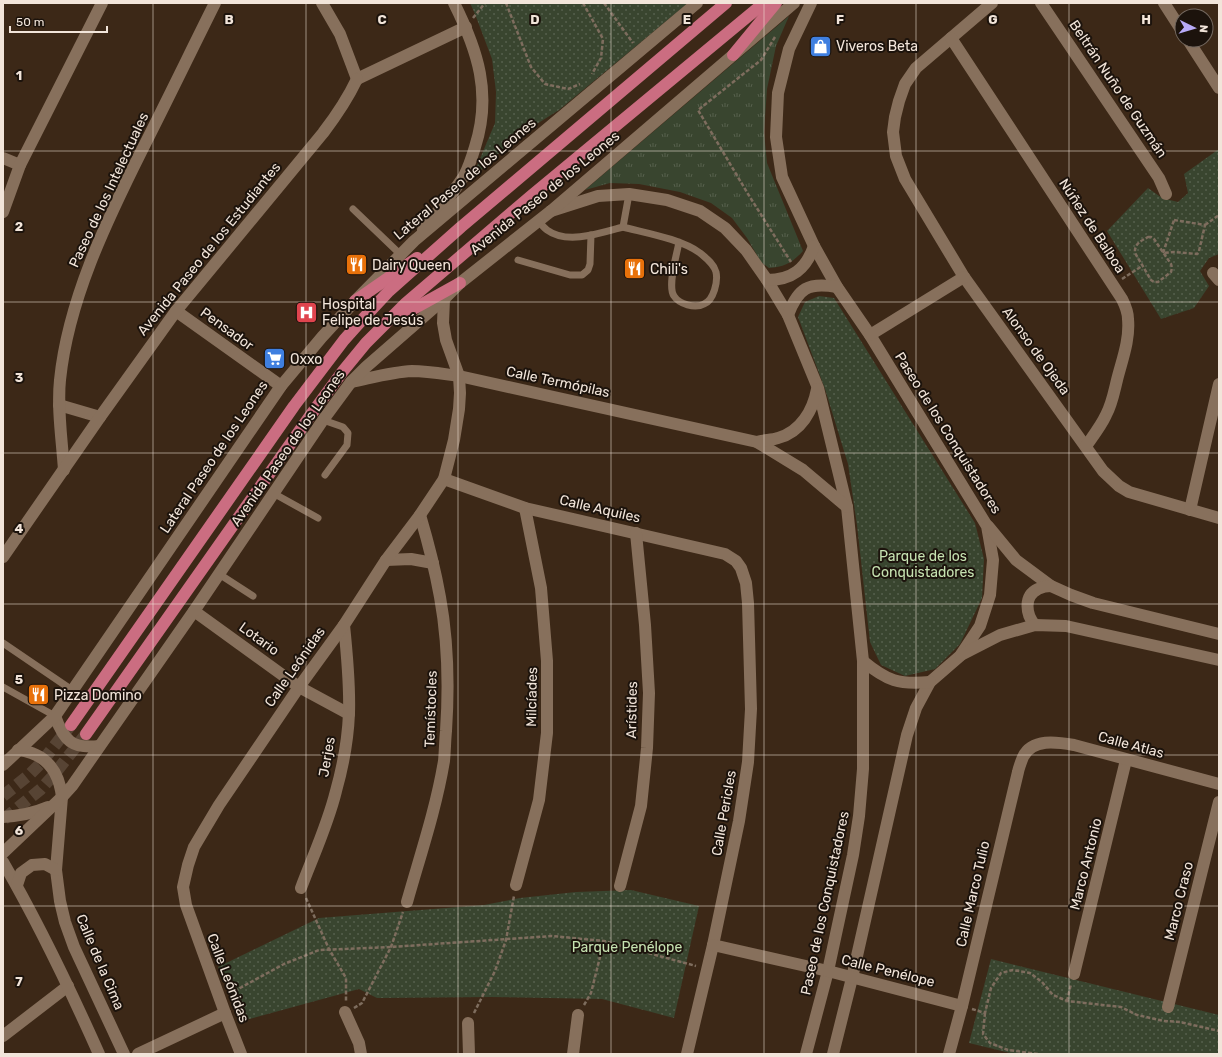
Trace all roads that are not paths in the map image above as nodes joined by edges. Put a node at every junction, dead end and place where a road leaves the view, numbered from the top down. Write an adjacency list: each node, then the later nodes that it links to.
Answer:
1 (102, 3): 22 (street)
2 (215, 3): 52 (street, Paseo de los Intelectuales)
3 (322, 3): 19 (street)
4 (454, 3): 15 (street)
5 (697, 3): 32 (street, Lateral Paseo de los Leones)
6 (726, 3): 29 (main road, Avenida Paseo de los Leones)
7 (764, 3): 45 (main road, Avenida Paseo de los Leones)
8 (776, 3): 18 (main road)
9 (794, 3): 18 (street, Avenida Paseo de los Leones)
10 (811, 3): 34 (street, Paseo de los Conquistadores)
11 (992, 3): 16 (street, Alonso de Ojeda)
12 (1041, 3): 24 (street, Beltrán Nuño de Guzmán)
13 (1164, 3): 14 (street)
14 (1174, 19)
15 (466, 27): 19 (street); 32 (street)
16 (951, 38): 37 (street, Alonso de Ojeda); 56 (street, Núñez de Balboa)
17 (1193, 48): 20 (street)
18 (733, 55): 26 (street, Avenida Paseo de los Leones)
19 (357, 79): 43 (street, Avenida Paseo de los Estudiantes)
20 (1219, 88)
21 (3, 158): 22 (street)
22 (20, 165): 27 (street)
23 (629, 194): 26 (street, Paseo de los Conquistadores); 30 (lane); 38 (street, Paseo de los Conquistadores)
24 (1166, 194)
25 (353, 209): 35 (lane)
26 (551, 211): 28 (street, Avenida Paseo de los Leones)
27 (3, 212)
28 (538, 220): 31 (lane); 39 (street, Avenida Paseo de los Leones)
29 (461, 227): 42 (main road); 90 (main road, Avenida Paseo de los Leones)
30 (623, 227): 31 (lane); 33 (lane)
31 (591, 235): 36 (lane)
32 (414, 241): 35 (street, Lateral Paseo de los Leones)
33 (679, 242): 33 (lane)
34 (814, 246): 38 (street); 40 (street, Paseo de los Conquistadores)
35 (400, 254): 42 (street, Lateral Paseo de los Leones)
36 (518, 260)
37 (964, 277): 46 (street); 56 (street, Alonso de Ojeda)
38 (767, 280): 44 (street, Paseo de los Conquistadores)
39 (460, 283): 41 (street, Avenida Paseo de los Leones); 45 (main road)
40 (837, 287): 44 (street); 46 (street, Paseo de los Conquistadores)
41 (444, 299): 47 (street, Calle Leónidas); 48 (street, Avenida Paseo de los Leones)
42 (355, 301): 50 (street, Lateral Paseo de los Leones)
43 (176, 311): 50 (street, Pensador); 53 (street, Avenida Paseo de los Estudiantes)
44 (788, 315): 51 (street, Paseo de los Conquistadores)
45 (384, 325): 91 (main road, Avenida Paseo de los Leones)
46 (870, 335): 67 (street, Paseo de los Conquistadores)
47 (459, 376): 48 (street, Calle Termópilas); 55 (street, Calle Termópilas); 59 (street, Calle Leónidas)
48 (351, 382): 54 (street, Avenida Paseo de los Leones)
49 (1219, 384): 63 (street)
50 (281, 386): 87 (street, Lateral Paseo de los Leones)
51 (818, 388): 55 (street, Calle Termópilas); 61 (street, Paseo de los Conquistadores)
52 (59, 405): 53 (street); 57 (street, Paseo de los Intelectuales)
53 (100, 417): 57 (street, Avenida Paseo de los Estudiantes)
54 (323, 420): 58 (lane); 60 (street, Avenida Paseo de los Leones)
55 (757, 442): 61 (street, Calle Termópilas)
56 (1086, 446): 63 (street, Alonso de Ojeda)
57 (64, 470): 69 (street, Avenida Paseo de los Estudiantes)
58 (325, 475)
59 (444, 479): 62 (street, Calle Aquiles); 64 (street, Calle Leónidas)
60 (273, 493): 65 (lane); 73 (street, Avenida Paseo de los Leones)
61 (847, 507): 83 (street, Paseo de los Conquistadores)
62 (525, 508): 68 (street, Calle Aquiles); 104 (street, Milcíades)
63 (1190, 510): 66 (street, Alonso de Ojeda)
64 (420, 515): 70 (street, Calle Leónidas); 71 (street, Temístocles)
65 (318, 518)
66 (1219, 518)
67 (988, 526): 74 (street); 81 (street, Paseo de los Conquistadores)
68 (636, 533): 72 (street, Calle Aquiles); 106 (street, Arístides)
69 (5, 548)
70 (386, 560): 71 (street); 77 (street, Calle Leónidas)
71 (433, 563): 108 (street, Temístocles)
72 (744, 573): 109 (street, Calle Pericles)
73 (219, 574): 75 (lane); 76 (street, Avenida Paseo de los Leones)
74 (1051, 586): 78 (street); 79 (street)
75 (253, 596)
76 (194, 611): 86 (street, Lotario); 93 (street, Avenida Paseo de los Leones)
77 (344, 625): 86 (street, Calle Leónidas); 88 (street, Jerjes)
78 (1035, 625): 81 (street); 82 (street)
79 (1219, 634)
80 (3, 643): 87 (lane)
81 (960, 656): 84 (street, Paseo de los Conquistadores)
82 (1219, 660)
83 (863, 661): 84 (street); 110 (street, Paseo de los Conquistadores)
84 (930, 682): 112 (street, Paseo de los Conquistadores)
85 (3, 686): 89 (lane)
86 (299, 687): 88 (street, Lotario); 117 (street, Calle Leónidas)
87 (72, 690): 89 (street, Lateral Paseo de los Leones)
88 (349, 714): 107 (street, Jerjes)
89 (55, 716): 93 (street); 94 (street, Lateral Paseo de los Leones)
90 (71, 725)
91 (86, 734)
92 (1035, 745): 95 (street, Calle Atlas); 114 (street, Calle Marco Tulio)
93 (99, 746): 98 (street, Avenida Paseo de los Leones)
94 (18, 750): 96 (street, Lateral Paseo de los Leones); 98 (street, Calle de la Cima)
95 (1126, 760): 97 (street, Calle Atlas); 111 (street, Marco Antonio)
96 (4, 762)
97 (1219, 784)
98 (58, 801): 100 (street); 101 (street, Avenida Paseo de los Leones); 103 (street, Calle de la Cima)
99 (1219, 802): 115 (street, Marco Craso)
100 (3, 817)
101 (3, 853)
102 (3, 862): 105 (street)
103 (56, 870): 105 (street); 122 (street, Calle de la Cima)
104 (516, 885)
105 (17, 886): 113 (street)
106 (620, 886)
107 (301, 888)
108 (407, 902)
109 (713, 945): 110 (street, Calle Penélope); 128 (street, Calle Pericles)
110 (828, 971): 112 (street, Calle Penélope); 129 (street, Paseo de los Conquistadores)
111 (1074, 974)
112 (852, 978): 114 (street, Calle Penélope); 130 (street, Paseo de los Conquistadores)
113 (68, 986): 120 (street); 121 (street)
114 (962, 1006): 131 (street, Calle Marco Tulio)
115 (1168, 1007)
116 (345, 1012): 125 (street)
117 (225, 1013): 123 (street); 124 (street, Calle Leónidas)
118 (578, 1015): 127 (street)
119 (468, 1023): 126 (street)
120 (3, 1036)
121 (99, 1054)
122 (124, 1054)
123 (138, 1054)
124 (241, 1054)
125 (361, 1054)
126 (469, 1054)
127 (574, 1054)
128 (687, 1054)
129 (806, 1054)
130 (833, 1054)
131 (949, 1054)

